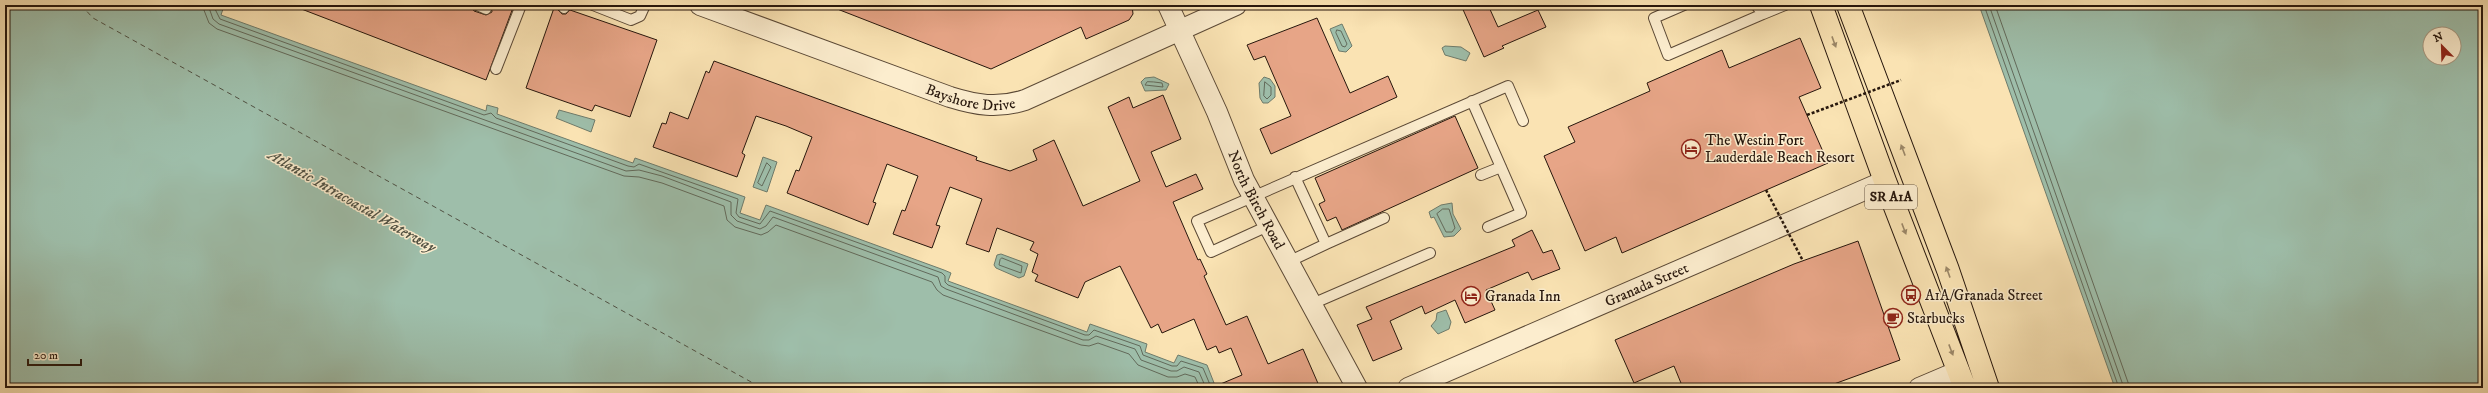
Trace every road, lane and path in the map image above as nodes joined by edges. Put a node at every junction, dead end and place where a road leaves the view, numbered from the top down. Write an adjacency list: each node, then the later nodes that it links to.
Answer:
1 (521, 5): 14 (lane)
2 (593, 5): 3 (lane)
3 (645, 5)
4 (700, 5): 13 (street, Bayshore Drive)
5 (1168, 5): 13 (street, North Birch Road)
6 (1236, 5): 13 (street, Bayshore Drive)
7 (1684, 5): 12 (lane)
8 (1756, 5): 12 (lane)
9 (1785, 5): 12 (lane)
10 (1821, 5): 22 (main road, SR A1A, one-way to 22)
11 (1848, 5): 37 (main road, SR A1A, one-way to 11)
12 (1763, 14)
13 (1179, 30): 24 (street, North Birch Road)
14 (496, 69)
15 (1901, 80): 17 (path, bridge)
16 (1472, 101): 18 (lane); 19 (lane); 21 (lane)
17 (1807, 115)
18 (1523, 121)
19 (1501, 166): 20 (lane); 27 (lane)
20 (1481, 175)
21 (1295, 177): 24 (lane); 28 (lane)
22 (1885, 180): 33 (main road, SR A1A, one-way to 33); 35 (street, Granada Street)
23 (1766, 190): 30 (path, bridge)
24 (1252, 196): 26 (street, North Birch Road); 26 (lane)
25 (1384, 218): 28 (lane)
26 (1268, 226): 31 (street, North Birch Road)
27 (1488, 227)
28 (1326, 244): 31 (lane)
29 (1430, 252): 32 (lane)
30 (1803, 261)
31 (1288, 262): 32 (street, North Birch Road)
32 (1312, 304): 34 (street, North Birch Road)
33 (1962, 379): 36 (street)
34 (1357, 388)
35 (1408, 388)
36 (1919, 388)
37 (1988, 388)

